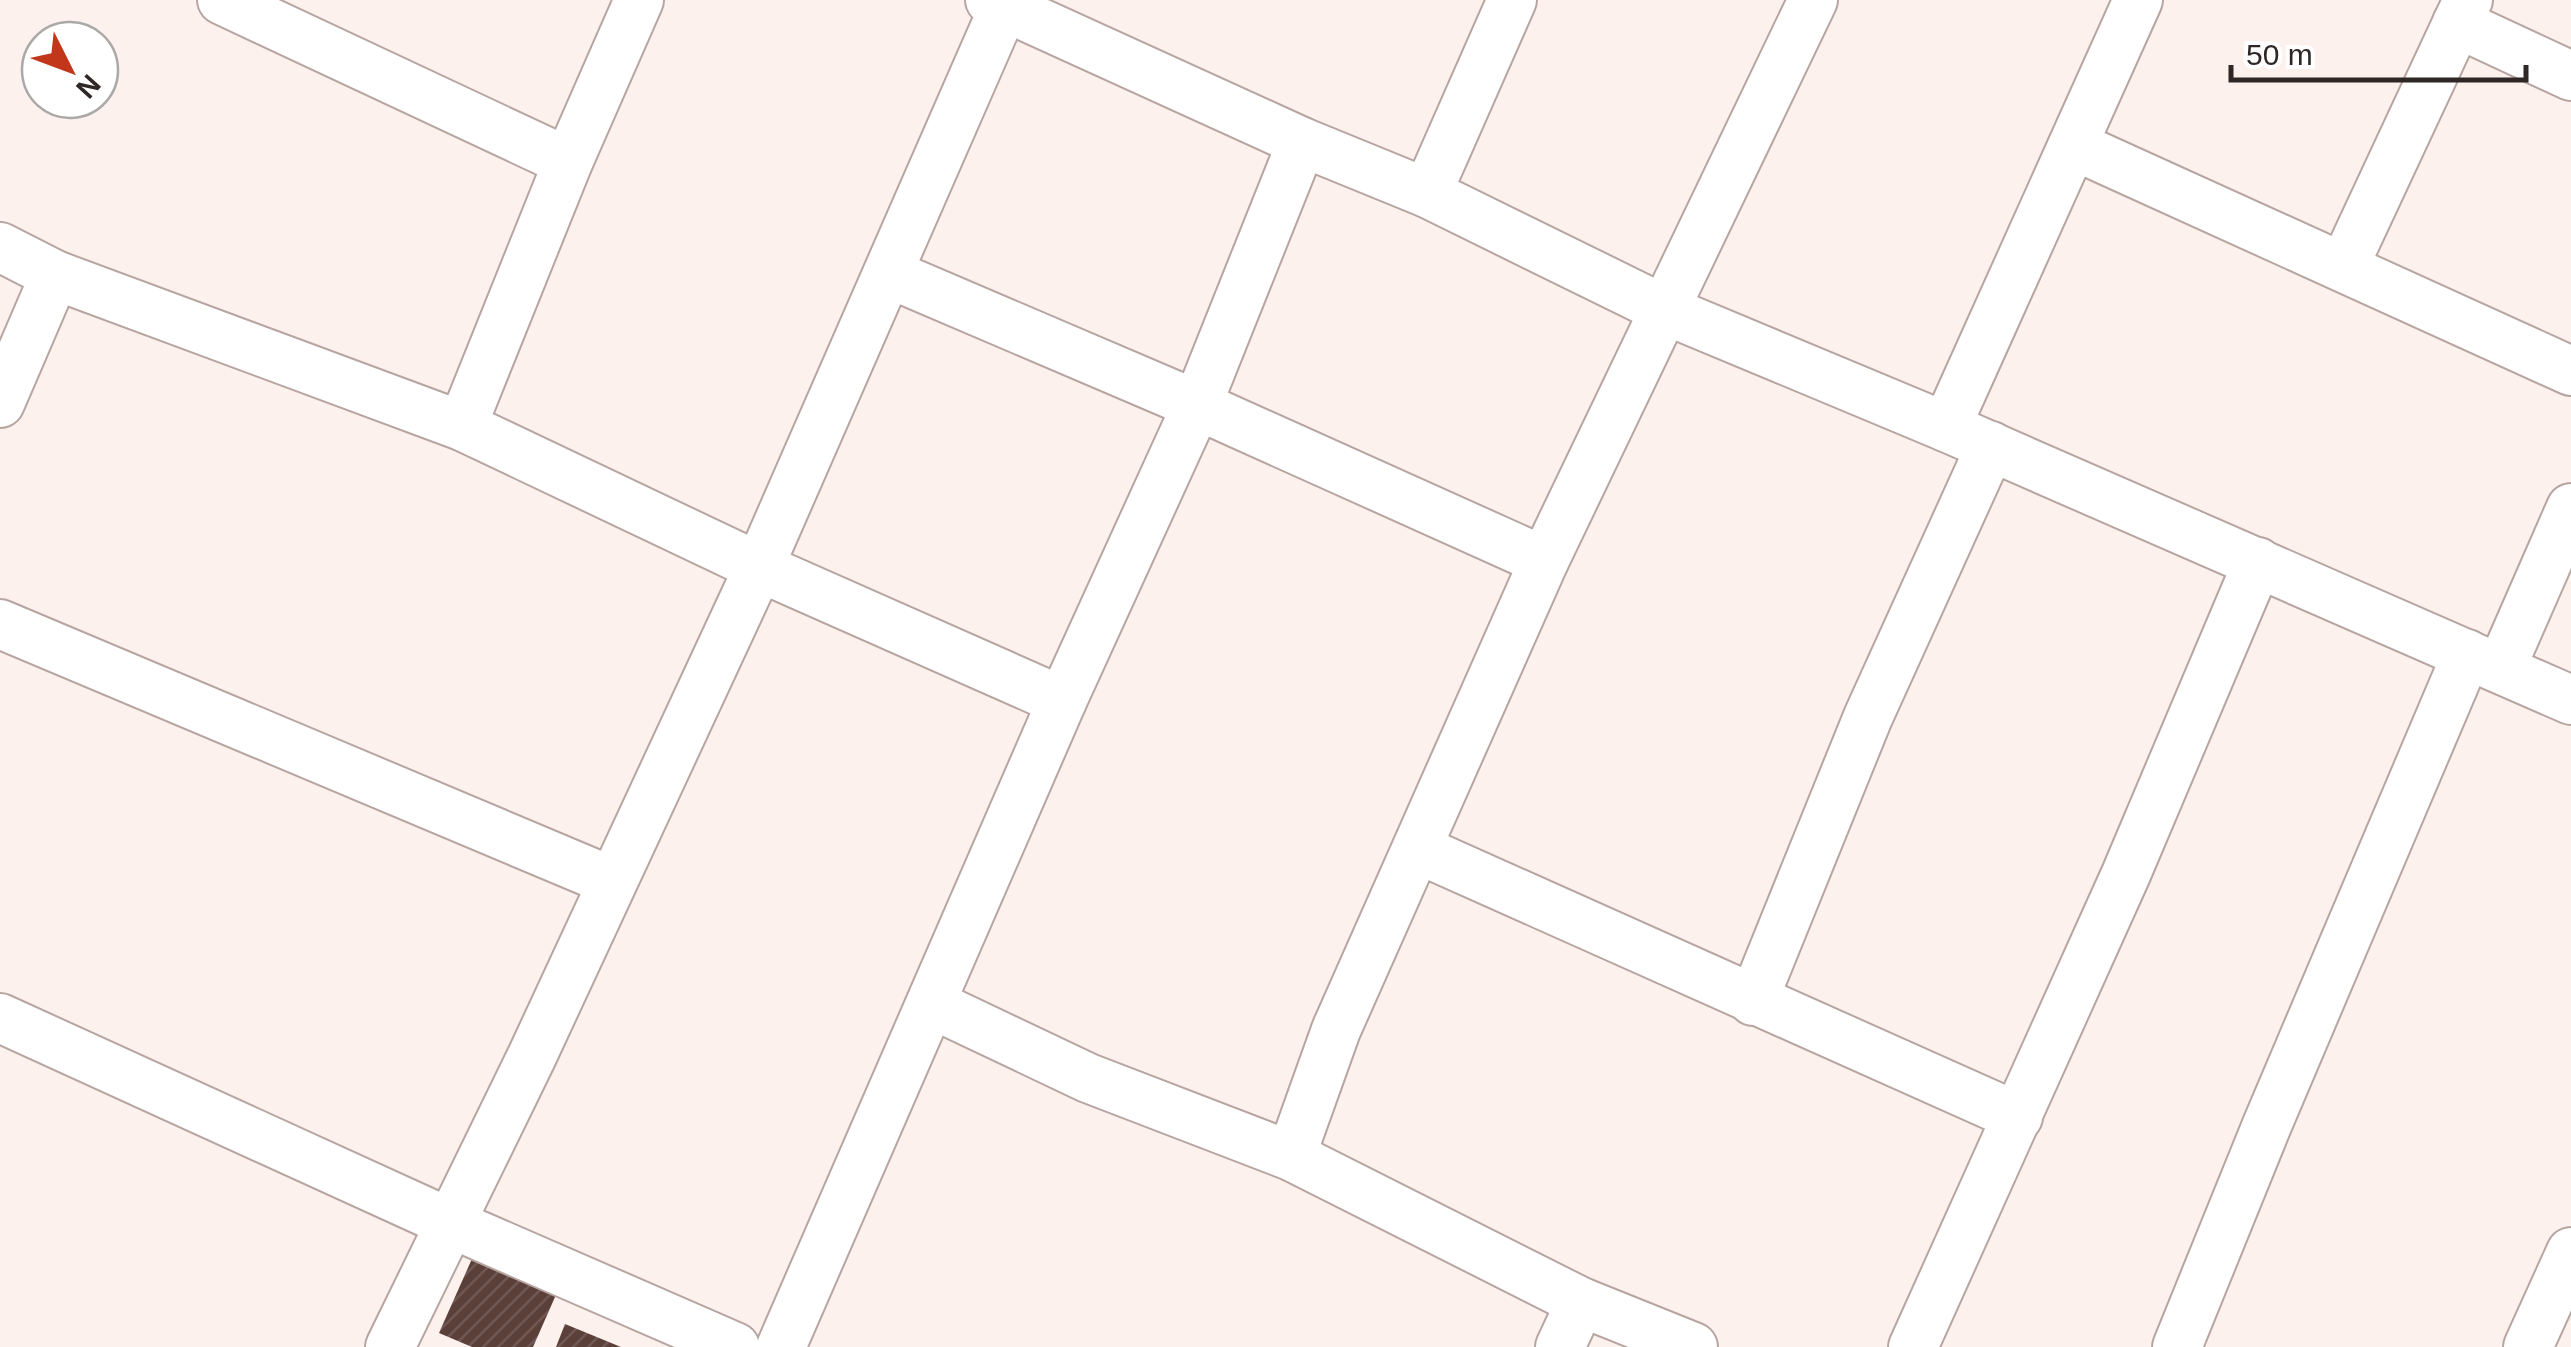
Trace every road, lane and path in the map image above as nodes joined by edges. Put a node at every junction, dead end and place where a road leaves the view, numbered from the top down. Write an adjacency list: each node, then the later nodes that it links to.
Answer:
1 (222, 0): 11 (street)
2 (639, 0): 11 (street)
3 (1512, 0): 12 (street)
4 (1813, 0): 17 (street)
5 (2138, 0): 10 (street)
6 (997, 3): 9 (street); 15 (street)
7 (2463, 11): 8 (street); 14 (street)
8 (2571, 76)
9 (1302, 142): 12 (street); 20 (street)
10 (2074, 146): 14 (street); 22 (street)
11 (568, 162): 21 (street)
12 (1427, 193): 17 (street)
13 (0, 248): 16 (street)
14 (2344, 266): 18 (street)
15 (888, 274): 20 (street); 27 (street)
16 (55, 275): 19 (street); 21 (street)
17 (1663, 308): 22 (street); 25 (street)
18 (2571, 372)
19 (0, 403)
20 (1197, 405): 25 (street); 31 (street)
21 (462, 426): 27 (street)
22 (1946, 426): 23 (street)
23 (1991, 446): 26 (street); 34 (street)
24 (2571, 508): 29 (street)
25 (1544, 562): 32 (street)
26 (2258, 562): 29 (street); 37 (street)
27 (759, 567): 31 (street); 33 (street)
28 (0, 624): 33 (street)
29 (2484, 661): 30 (street); 48 (street)
30 (2571, 700)
31 (1062, 701): 35 (street)
32 (1418, 850): 34 (street); 38 (street)
33 (611, 881): 39 (street)
34 (1753, 1001): 37 (street)
35 (932, 1004): 38 (street); 44 (street)
36 (0, 1018): 39 (street)
37 (2018, 1117): 47 (street)
38 (1292, 1156): 41 (street)
39 (450, 1223): 42 (street); 43 (street)
40 (2571, 1252): 49 (street)
41 (1581, 1302): 45 (street); 46 (street)
42 (390, 1347)
43 (735, 1347)
44 (781, 1347)
45 (1560, 1347)
46 (1693, 1347)
47 (1913, 1347)
48 (2176, 1347)
49 (2528, 1347)

